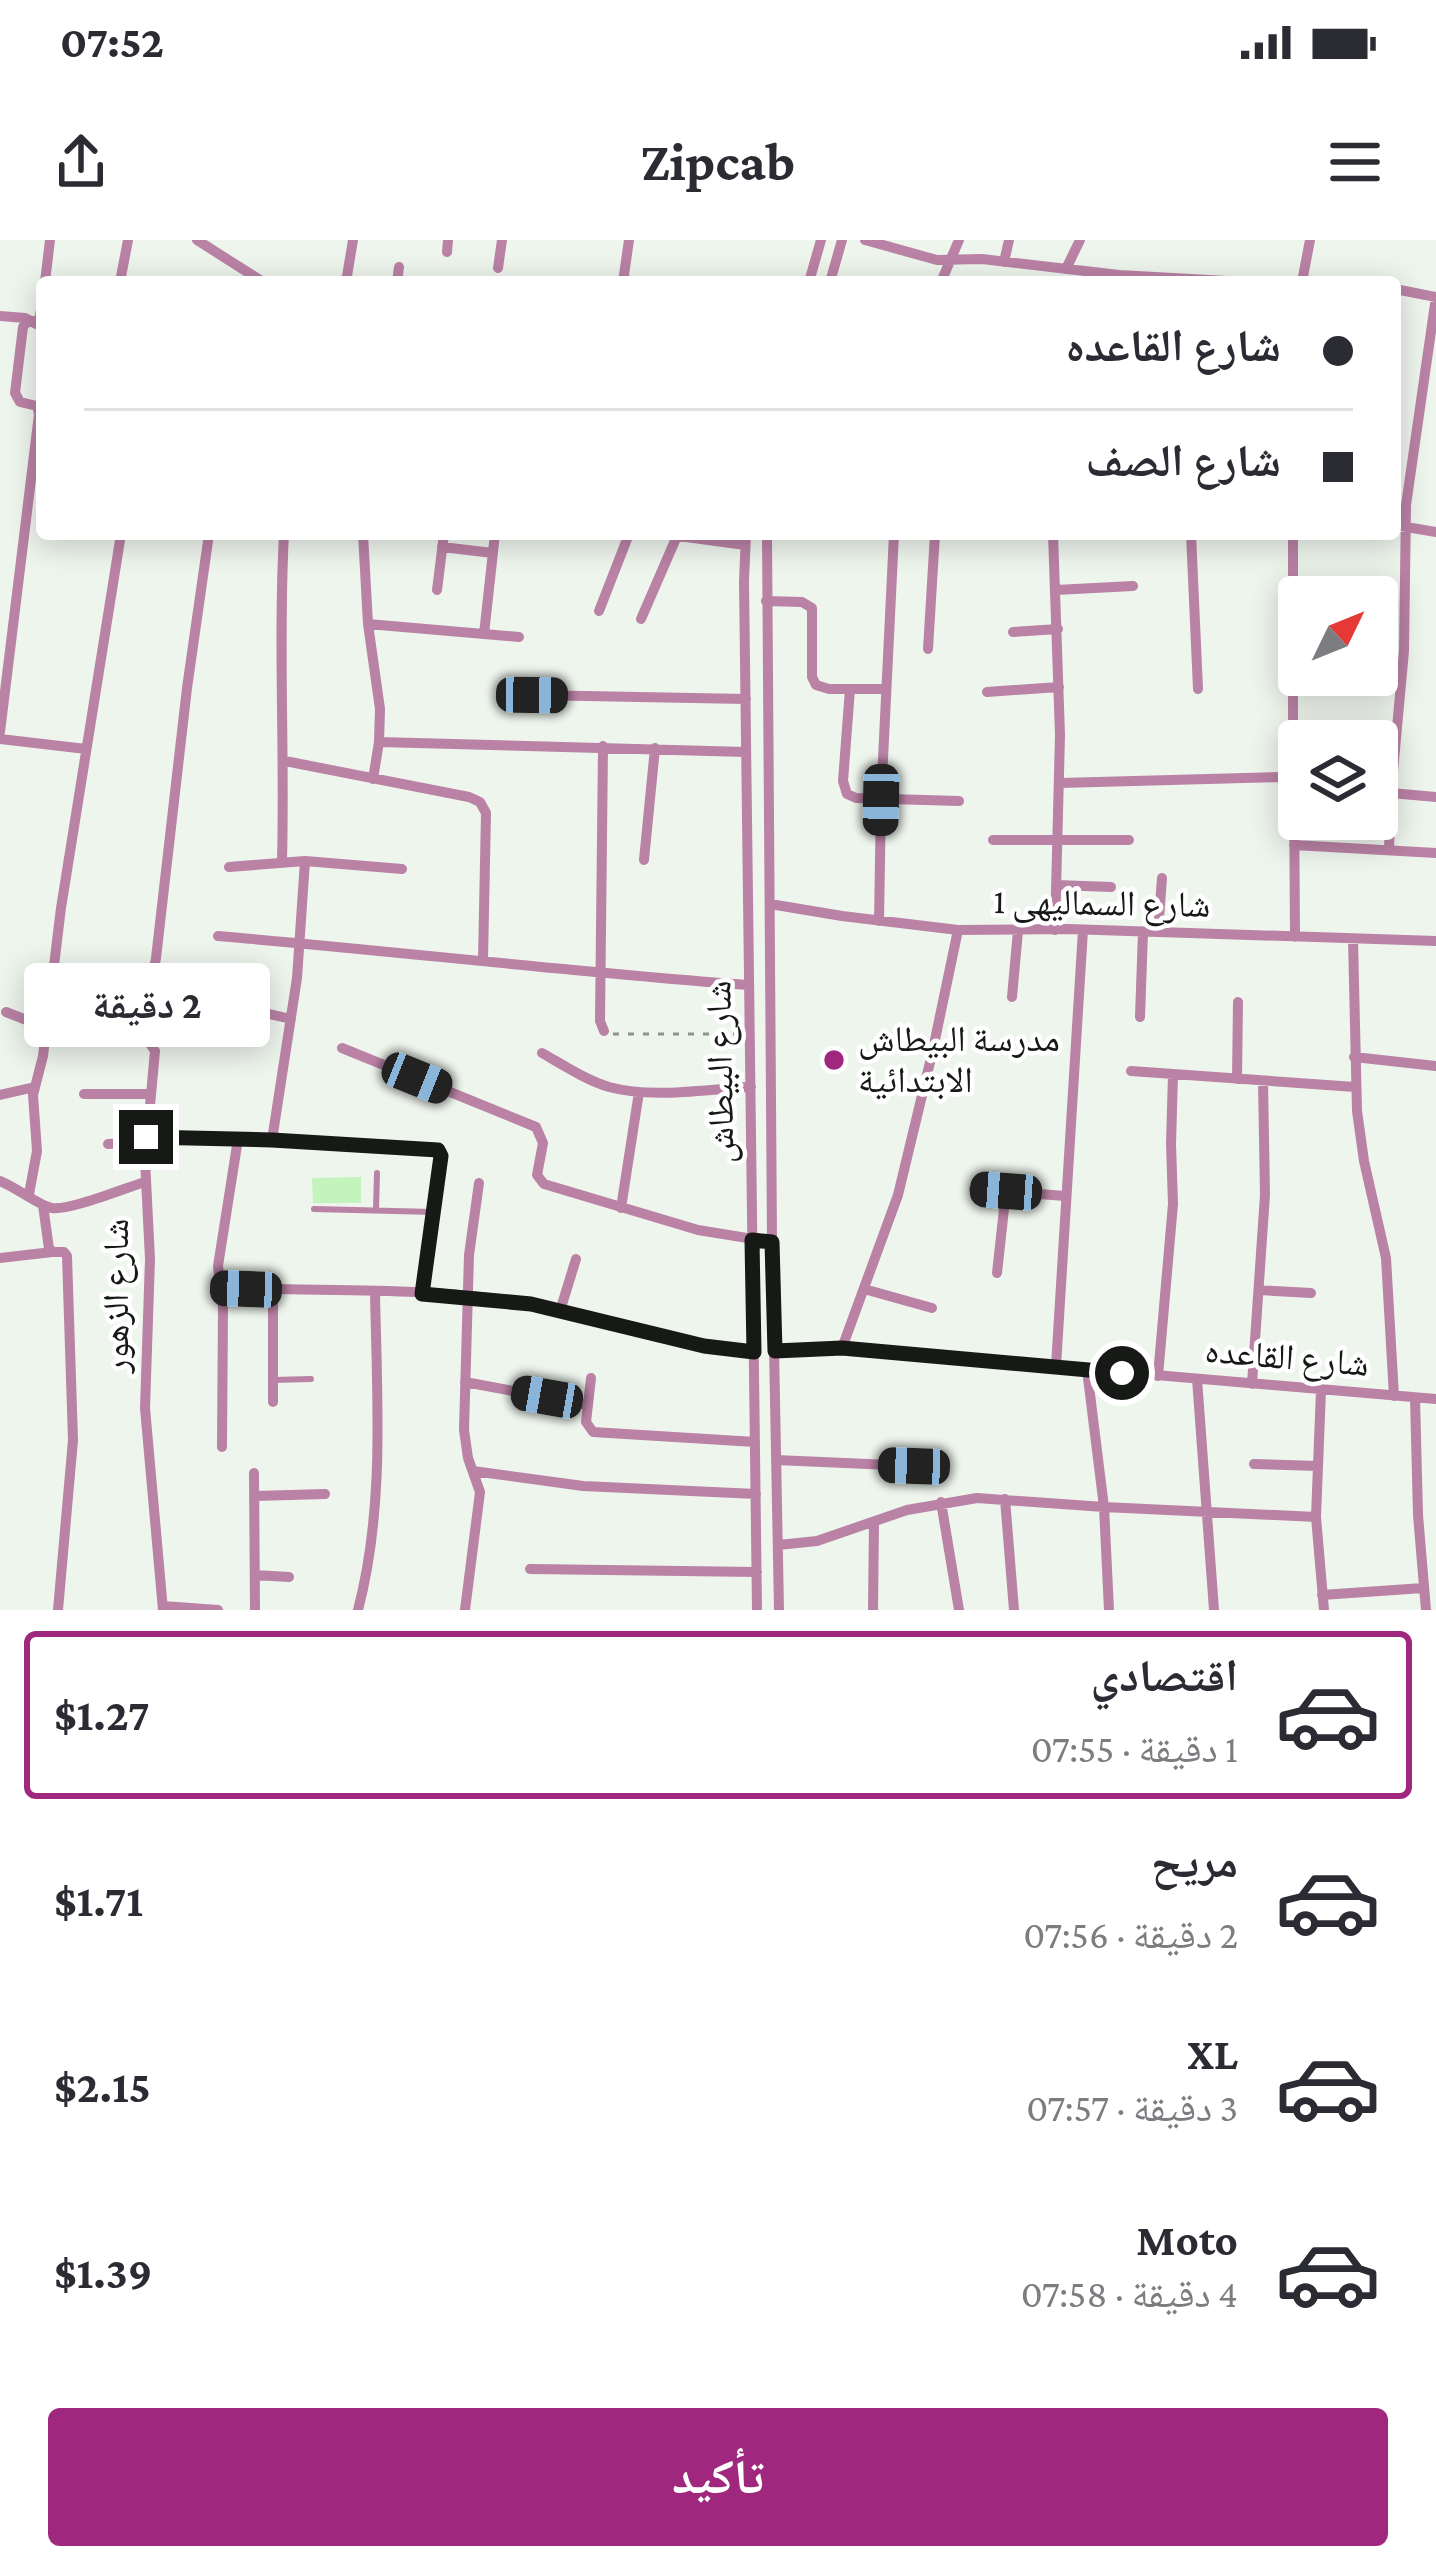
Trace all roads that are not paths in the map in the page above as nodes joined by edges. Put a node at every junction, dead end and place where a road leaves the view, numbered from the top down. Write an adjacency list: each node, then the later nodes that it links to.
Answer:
1 (50, 240): 19 (street)
2 (128, 240): 20 (street)
3 (353, 240): 22 (street)
4 (502, 240): 17 (street)
5 (629, 240): 24 (street)
6 (821, 240): 25 (street)
7 (842, 240): 26 (street)
8 (865, 240): 14 (street)
9 (959, 240): 14 (street)
10 (1009, 240): 15 (street)
11 (1080, 240): 18 (street)
12 (1310, 240): 29 (street)
13 (204, 242): 21 (street)
14 (951, 260): 15 (street); 27 (street)
15 (1004, 262): 18 (street)
16 (399, 268): 23 (street)
17 (498, 268)
18 (1058, 273): 28 (street)
19 (46, 276)
20 (121, 276)
21 (246, 276)
22 (347, 276)
23 (398, 276)
24 (624, 276)
25 (811, 276)
26 (832, 276)
27 (943, 276)
28 (1101, 276)
29 (1303, 276)
30 (1401, 290): 31 (street)
31 (1436, 297): 37 (street)
32 (0, 316): 33 (street)
33 (36, 323)
34 (36, 324): 35 (street)
35 (36, 404)
36 (36, 439): 78 (street)
37 (1401, 521)
38 (1401, 526): 39 (street)
39 (1436, 532)
40 (120, 540): 82 (street)
41 (207, 540): 125 (street, شارع الزهور)
42 (284, 540): 84 (street)
43 (363, 540): 63 (street)
44 (443, 540): 56 (street); 58 (street)
45 (494, 540): 56 (street)
46 (627, 540): 61 (street)
47 (674, 540): 62 (street)
48 (746, 540): 75 (street, شارع البيطاش)
49 (767, 540): 60 (street, شارع البيطاش)
50 (894, 540): 71 (street)
51 (935, 540): 68 (street)
52 (1053, 540): 59 (street)
53 (1191, 540): 72 (street)
54 (1292, 540): 76 (street)
55 (1400, 540): 77 (street)
56 (493, 553): 66 (street)
57 (1133, 586): 59 (street)
58 (437, 590)
59 (1057, 590): 64 (street)
60 (766, 601): 70 (street); 86 (street, شارع البيطاش)
61 (599, 611)
62 (641, 619)
63 (368, 624): 66 (street); 79 (street)
64 (1058, 629): 65 (street); 69 (street)
65 (1013, 632)
66 (484, 634): 67 (street)
67 (519, 638)
68 (928, 649)
69 (1059, 687): 73 (street); 88 (street)
70 (850, 689): 71 (street); 91 (street)
71 (886, 689): 91 (street)
72 (1198, 689)
73 (988, 692)
74 (532, 695): 75 (street)
75 (746, 699): 83 (street, شارع البيطاش)
76 (1293, 720)
77 (1398, 720)
78 (0, 736): 82 (street)
79 (379, 742): 80 (street); 87 (street)
80 (603, 746): 81 (street); 123 (street)
81 (655, 748): 83 (street); 102 (street)
82 (86, 749): 131 (street)
83 (746, 752): 85 (street, شارع البيطاش)
84 (285, 760): 87 (street); 103 (street)
85 (747, 769): 86 (street); 124 (street, شارع البيطاش)
86 (768, 770): 109 (street, شارع البيطاش)
87 (374, 779): 122 (street)
88 (1060, 783): 95 (street); 98 (street)
89 (1398, 794): 90 (street)
90 (1436, 797)
91 (881, 800): 92 (street); 110 (street)
92 (959, 801)
93 (1436, 838): 100 (street)
94 (993, 840): 95 (street)
95 (1058, 840): 96 (street); 107 (street)
96 (1130, 840)
97 (1389, 840): 99 (street)
98 (1294, 845): 99 (street); 118 (street)
99 (1389, 850): 100 (street)
100 (1435, 853)
101 (305, 860): 103 (street); 105 (street); 121 (street)
102 (644, 860)
103 (282, 861): 104 (street)
104 (229, 867)
105 (402, 869)
106 (1162, 878): 116 (street)
107 (1057, 885): 108 (street); 112 (street)
108 (1111, 887)
109 (770, 904): 110 (street, شارع السماليهى 1); 166 (street, شارع البيطاش)
110 (879, 921): 111 (street, شارع السماليهى 1)
111 (958, 930): 114 (street, شارع السماليهى 1); 173 (street)
112 (1054, 930): 113 (street, شارع السماليهى 1); 114 (street, شارع السماليهى 1)
113 (1083, 930): 115 (street, شارع السماليهى 1); 159 (street)
114 (1018, 931): 126 (street)
115 (1143, 932): 116 (street, شارع السماليهى 1); 129 (street)
116 (1158, 932): 118 (street, شارع السماليهى 1)
117 (218, 936): 121 (street)
118 (1295, 937): 119 (street, شارع السماليهى 1)
119 (1353, 939): 120 (street, شارع السماليهى 1); 135 (street)
120 (1436, 941)
121 (301, 944): 122 (street); 130 (street)
122 (483, 960): 123 (street)
123 (601, 974): 124 (street); 132 (street)
124 (749, 986): 141 (street, شارع البيطاش)
125 (151, 987): 130 (street); 146 (street, شارع الزهور)
126 (1012, 997)
127 (1238, 1002): 139 (street)
128 (6, 1012): 131 (street)
129 (1140, 1017)
130 (291, 1019): 150 (street)
131 (47, 1028): 142 (street)
132 (604, 1031)
133 (342, 1048): 161 (street)
134 (542, 1053): 144 (street)
135 (1354, 1057): 136 (street); 143 (street)
136 (1436, 1066)
137 (1131, 1071): 138 (street)
138 (1173, 1074): 139 (street); 186 (street)
139 (1237, 1079): 140 (street)
140 (1263, 1081): 143 (street); 174 (street)
141 (751, 1087): 144 (street); 165 (street, شارع البيطاش)
142 (34, 1088): 147 (street); 158 (street)
143 (1355, 1088): 194 (street)
144 (639, 1092): 161 (street)
145 (84, 1094): 146 (street)
146 (151, 1094): 148 (street, شارع الزهور)
147 (0, 1095)
148 (146, 1139): 149 (street); 151 (street); 154 (street, شارع الزهور)
149 (238, 1139): 150 (street); 171 (street)
150 (272, 1140): 164 (street)
151 (108, 1144)
152 (377, 1173): 163 (lane)
153 (0, 1181): 158 (street)
154 (145, 1182): 160 (street); 223 (street, شارع الزهور)
155 (479, 1183): 178 (street)
156 (974, 1189): 157 (street)
157 (1006, 1191): 159 (street); 170 (street)
158 (28, 1194): 160 (street)
159 (1065, 1196): 184 (street)
160 (43, 1205): 167 (street)
161 (621, 1208): 165 (street)
162 (314, 1209): 163 (lane)
163 (376, 1210): 164 (lane)
164 (434, 1212): 177 (street)
165 (752, 1240): 166 (street); 183 (street, شارع البيطاش)
166 (772, 1242): 182 (street, شارع البيطاش)
167 (52, 1252): 168 (street); 224 (street)
168 (0, 1258)
169 (577, 1259): 180 (street)
170 (997, 1273)
171 (220, 1288): 172 (street); 200 (street)
172 (273, 1289): 175 (street); 190 (street)
173 (864, 1289): 179 (street); 181 (street)
174 (1259, 1290): 176 (street); 192 (street)
175 (375, 1293): 177 (street); 227 (street)
176 (1311, 1293)
177 (422, 1294): 178 (street)
178 (466, 1296): 180 (street); 191 (street)
179 (932, 1308)
180 (560, 1311): 183 (street)
181 (842, 1348): 182 (street, شارع القاعده); 184 (street, شارع القاعده)
182 (775, 1351): 201 (street, شارع البيطاش)
183 (754, 1352): 199 (street, شارع البيطاش)
184 (1056, 1366): 185 (street, شارع القاعده)
185 (1087, 1370): 186 (street, شارع القاعده); 212 (street)
186 (1158, 1376): 189 (street, شارع القاعده)
187 (591, 1378): 198 (street)
188 (311, 1379): 190 (lane)
189 (1197, 1379): 192 (street, شارع القاعده); 213 (street)
190 (273, 1380): 197 (street)
191 (465, 1382): 198 (street); 205 (street)
192 (1252, 1384): 193 (street, شارع القاعده)
193 (1321, 1390): 194 (street, شارع القاعده); 204 (street)
194 (1394, 1396): 195 (street, شارع القاعده)
195 (1415, 1398): 196 (street, شارع القاعده); 221 (street)
196 (1436, 1400)
197 (273, 1402)
198 (588, 1405): 199 (street)
199 (754, 1442): 208 (street, شارع البيطاش)
200 (222, 1447)
201 (776, 1460): 203 (street); 216 (street, شارع البيطاش)
202 (1254, 1464): 204 (street)
203 (914, 1466)
204 (1318, 1466): 214 (street)
205 (473, 1471): 208 (street); 228 (street)
206 (254, 1473): 209 (street)
207 (325, 1494): 209 (street)
208 (756, 1494): 218 (street, شارع البيطاش)
209 (255, 1496): 219 (street)
210 (1005, 1499): 211 (street); 212 (street); 233 (street)
211 (940, 1502): 215 (street); 232 (street)
212 (1104, 1507): 213 (street); 234 (street)
213 (1207, 1512): 214 (street); 235 (street)
214 (1316, 1517): 222 (street)
215 (874, 1522): 216 (street); 231 (street)
216 (778, 1545): 230 (street, شارع البيطاش)
217 (530, 1569): 218 (street)
218 (757, 1572): 229 (street, شارع البيطاش)
219 (255, 1575): 220 (street); 226 (street)
220 (289, 1576)
221 (1423, 1588): 222 (street); 237 (street)
222 (1322, 1595): 236 (street)
223 (163, 1608): 225 (street)
224 (58, 1610)
225 (218, 1610)
226 (255, 1610)
227 (358, 1610)
228 (465, 1610)
229 (758, 1610)
230 (779, 1610)
231 (873, 1610)
232 (959, 1610)
233 (1014, 1610)
234 (1109, 1610)
235 (1214, 1610)
236 (1324, 1610)
237 (1426, 1610)

